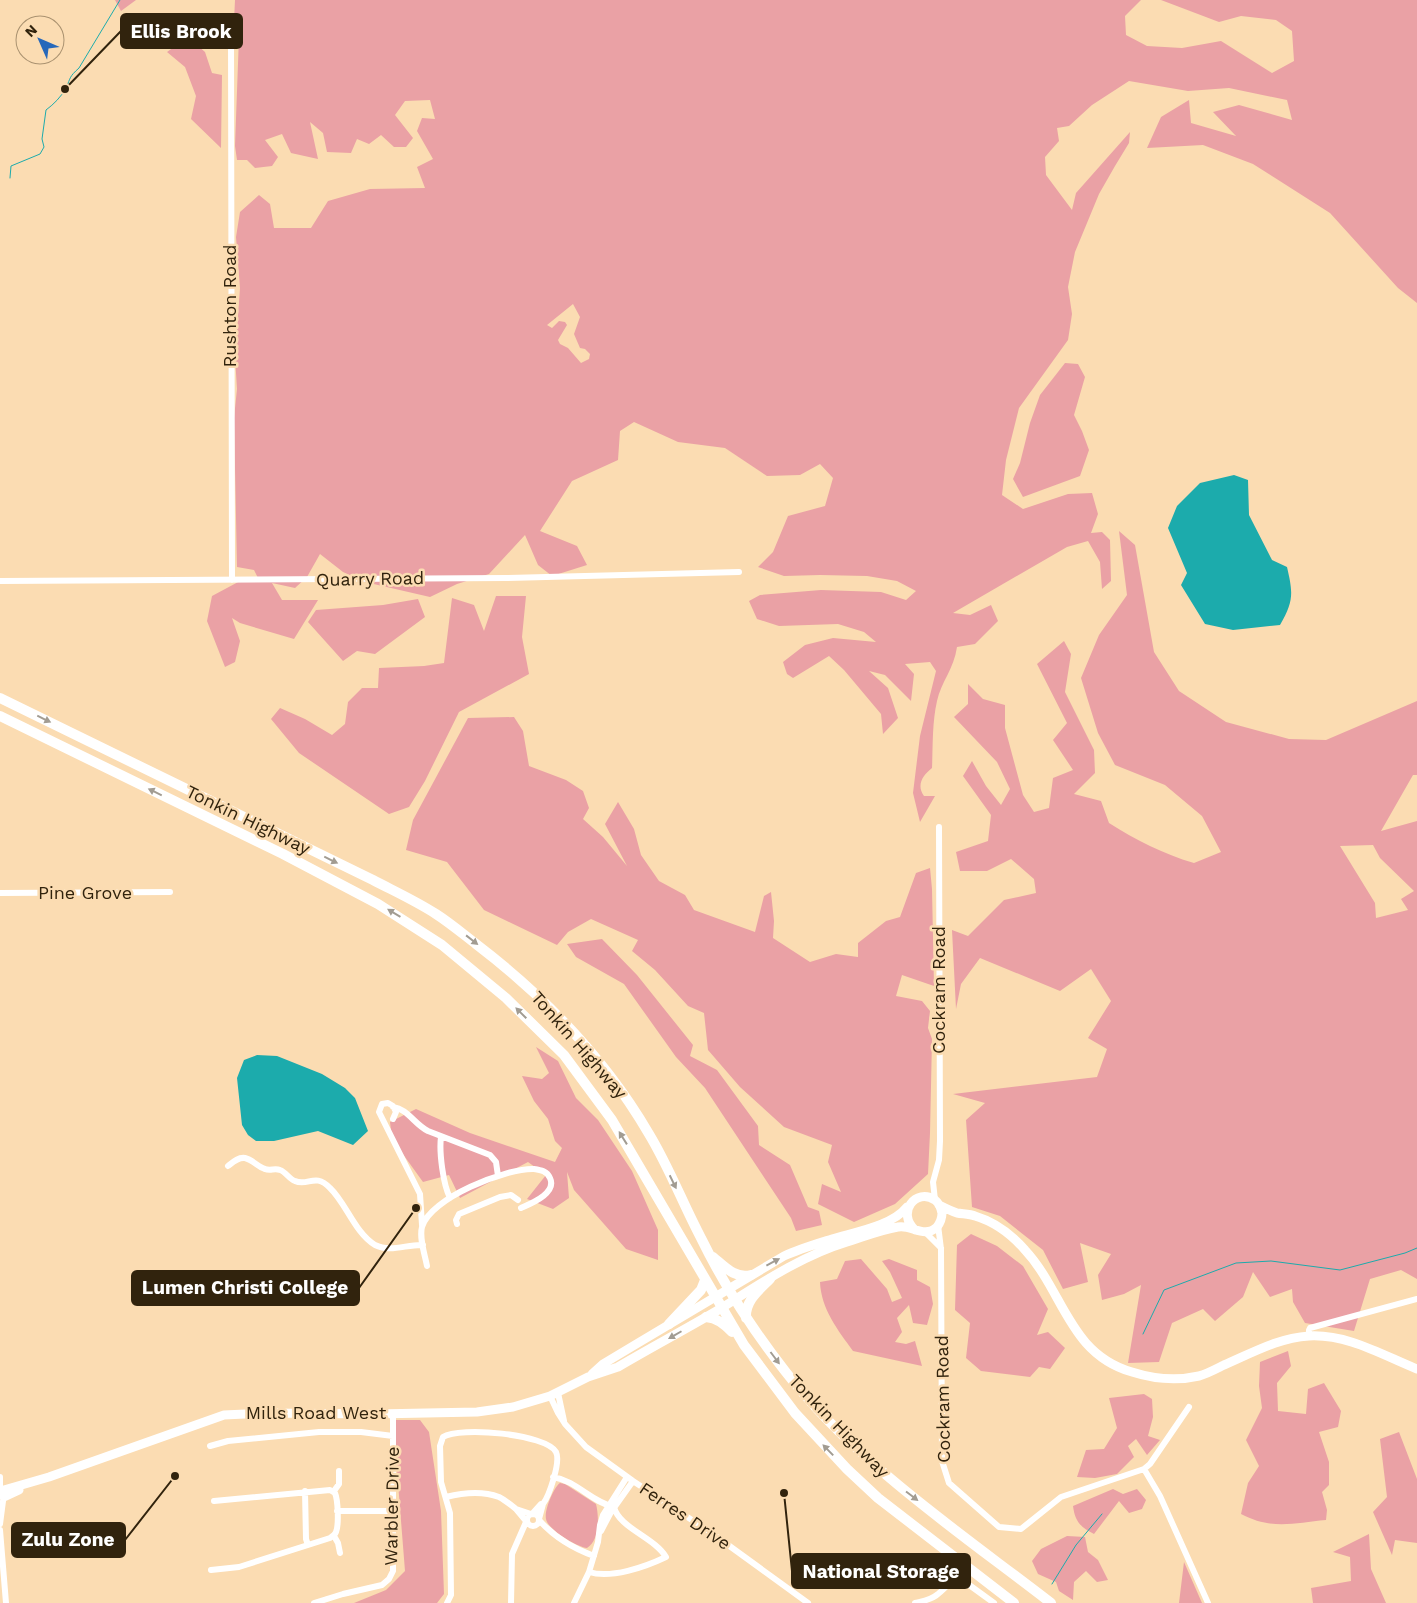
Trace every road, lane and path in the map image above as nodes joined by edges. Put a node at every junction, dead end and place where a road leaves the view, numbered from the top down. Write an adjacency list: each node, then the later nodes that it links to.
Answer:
1 (231, 31): 3 (street, Rushton Road)
2 (739, 572): 3 (street, Quarry Road)
3 (232, 580): 4 (street, Quarry Road)
4 (0, 581)
5 (0, 698): 30 (highway, Tonkin Highway, one-way to 30)
6 (0, 716): 34 (highway, Tonkin Highway, one-way to 6)
7 (939, 827): 15 (street, Cockram Road)
8 (170, 892): 9 (street, Pine Grove)
9 (0, 893)
10 (393, 1107): 11 (street); 12 (street); 25 (street)
11 (393, 1118)
12 (441, 1137): 14 (street); 17 (street)
13 (228, 1166): 28 (street)
14 (498, 1176): 17 (street); 21 (street)
15 (934, 1182): 16 (street, Cockram Road); 19 (street, Cockram Road)
16 (922, 1197): 19 (main road); 20 (main road)
17 (450, 1198): 25 (street)
18 (518, 1200): 23 (street)
19 (937, 1203): 22 (main road); 24 (main road)
20 (910, 1205): 26 (main road); 32 (main road, Mills Road West, one-way to 20)
21 (521, 1208)
22 (955, 1212): 24 (main road); 43 (main road)
23 (457, 1224)
24 (939, 1224): 27 (main road); 29 (street, Cockram Road)
25 (422, 1227): 28 (street)
26 (915, 1230): 27 (main road); 33 (main road, Mills Road West)
27 (925, 1232): 29 (street)
28 (423, 1244): 31 (street)
29 (942, 1249): 52 (street, Cockram Road)
30 (708, 1253): 32 (highway); 35 (highway, Tonkin Highway)
31 (426, 1266)
32 (751, 1275): 35 (main road, Mills Road West)
33 (770, 1278): 38 (main road, Mills Road West); 41 (highway)
34 (705, 1280): 36 (highway, Tonkin Highway); 42 (highway)
35 (728, 1289): 36 (main road, Mills Road West); 38 (highway, Tonkin Highway)
36 (714, 1297): 39 (highway, Tonkin Highway); 42 (main road, Mills Road West)
37 (1417, 1299): 43 (street)
38 (734, 1300): 39 (main road, Mills Road West); 41 (highway, Tonkin Highway)
39 (721, 1308): 40 (main road, Mills Road West); 44 (highway, Tonkin Highway)
40 (706, 1317): 44 (highway); 46 (main road, Mills Road West, one-way to 46)
41 (746, 1318): 90 (highway, Tonkin Highway, one-way to 90)
42 (669, 1324): 46 (main road, Mills Road West)
43 (1309, 1336): 45 (main road)
44 (744, 1345): 89 (highway, Tonkin Highway, one-way to 44)
45 (1417, 1369)
46 (588, 1378): 47 (main road, Mills Road West)
47 (554, 1394): 49 (main road, Mills Road West); 56 (street, Ferres Drive)
48 (1190, 1407): 52 (street)
49 (393, 1413): 50 (street, Warbler Drive); 59 (main road, Mills Road West)
50 (393, 1436): 51 (street); 66 (street, Warbler Drive)
51 (210, 1446)
52 (1144, 1470): 91 (street)
53 (339, 1471): 58 (street)
54 (0, 1476): 59 (street)
55 (553, 1477): 60 (street); 62 (street); 63 (street)
56 (630, 1479): 63 (street); 86 (street, Ferres Drive)
57 (305, 1491): 58 (street); 61 (street); 76 (street)
58 (334, 1492): 65 (street)
59 (1, 1496): 70 (street)
60 (446, 1497): 64 (street); 83 (street)
61 (214, 1501)
62 (543, 1504): 67 (street); 68 (street)
63 (611, 1506): 78 (street); 80 (street)
64 (516, 1509): 67 (street); 69 (street)
65 (337, 1511): 66 (street); 74 (street)
66 (394, 1511): 82 (street, Warbler Drive)
67 (531, 1514): 68 (street); 69 (street)
68 (539, 1519): 71 (street); 73 (street)
69 (526, 1522): 71 (street); 75 (street)
70 (0, 1524)
71 (534, 1526): 73 (street); 75 (street)
72 (0, 1530): 81 (street)
73 (549, 1532): 78 (street)
74 (334, 1536): 76 (street); 77 (street)
75 (520, 1537): 84 (street)
76 (308, 1545): 79 (street)
77 (340, 1552)
78 (594, 1556): 80 (street)
79 (211, 1570)
80 (589, 1572): 85 (street)
81 (6, 1603)
82 (314, 1603)
83 (447, 1603)
84 (511, 1603)
85 (574, 1603)
86 (808, 1603)
87 (915, 1603): 88 (street)
88 (994, 1603)
89 (1014, 1603)
90 (1051, 1603)
91 (1208, 1603)

